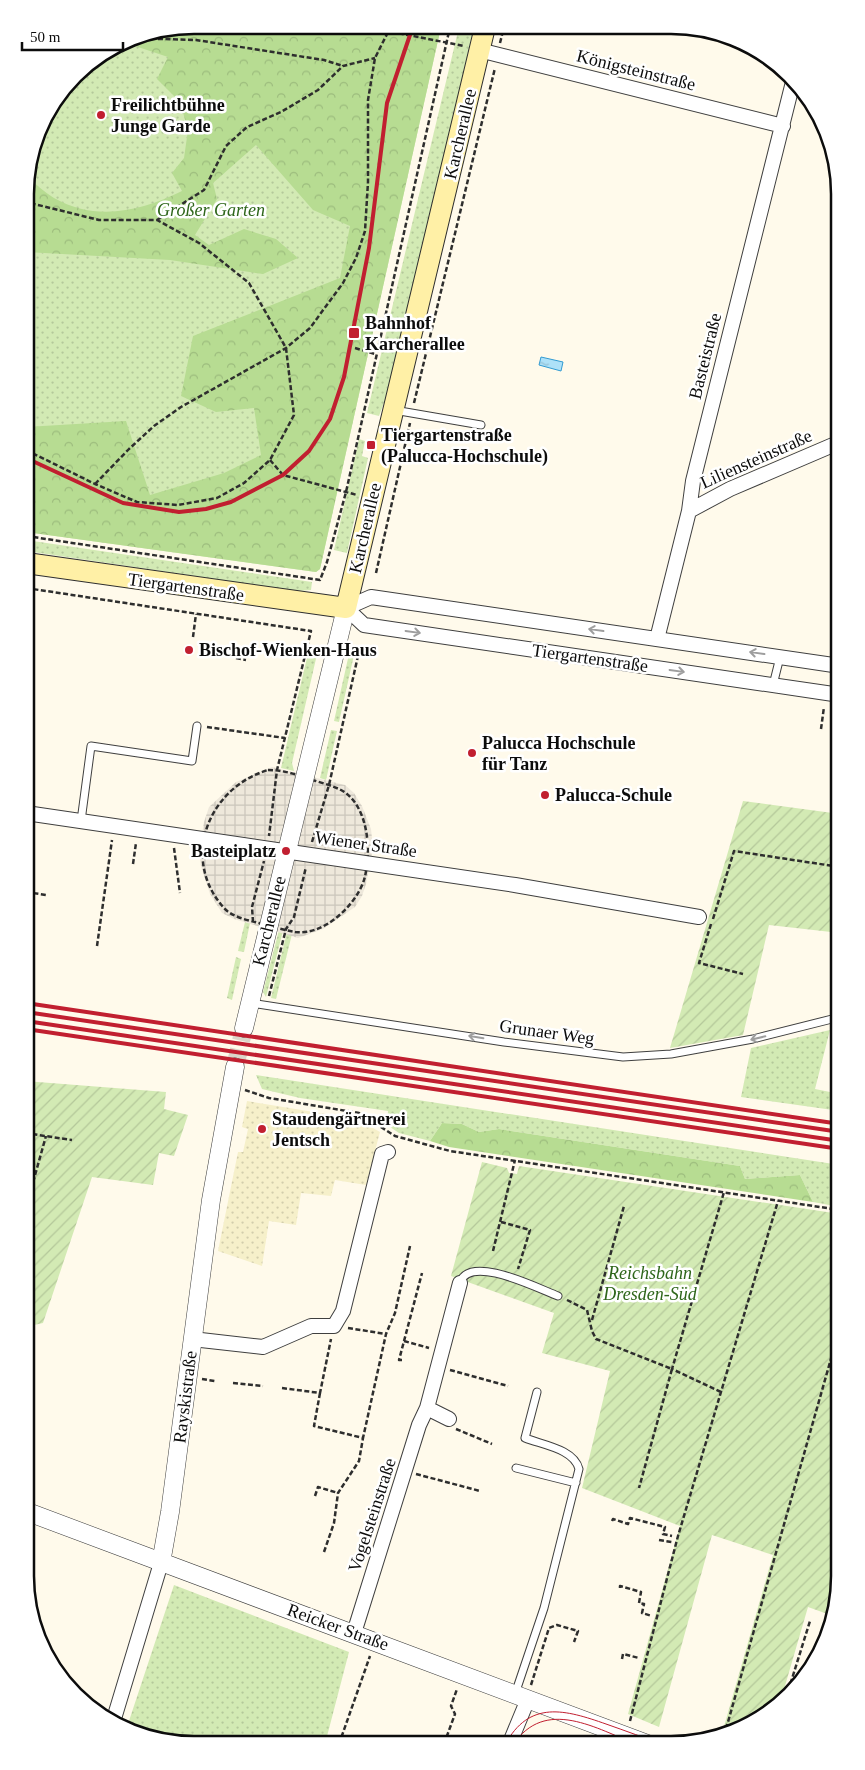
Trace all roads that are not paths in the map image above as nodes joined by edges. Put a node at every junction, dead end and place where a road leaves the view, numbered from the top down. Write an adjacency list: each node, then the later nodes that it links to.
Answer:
1 (486, 34): 2 (main road, Karcherallee)
2 (489, 52): 4 (street, Königsteinstraße); 5 (main road, Karcherallee)
3 (792, 88): 4 (street, Basteistraße)
4 (783, 126): 8 (street, Basteistraße)
5 (403, 411): 6 (lane); 10 (main road, Karcherallee)
6 (481, 425)
7 (831, 446): 8 (street, Liliensteinstraße)
8 (689, 511): 11 (street, Basteistraße)
9 (34, 565): 10 (main road, Tiergartenstraße)
10 (346, 608): 11 (street, Tiergartenstraße, one-way to 10); 14 (street, Tiergartenstraße, one-way to 14); 19 (street, Karcherallee)
11 (657, 639): 12 (street, Tiergartenstraße, one-way to 11)
12 (780, 657): 13 (street, Tiergartenstraße); 14 (lane)
13 (831, 665)
14 (773, 685): 15 (street, Tiergartenstraße)
15 (831, 694)
16 (197, 726): 18 (lane)
17 (34, 814): 18 (street, Wiener Straße)
18 (81, 821): 19 (street, Wiener Straße)
19 (286, 851): 20 (street, Wiener Straße); 21 (street, Karcherallee)
20 (699, 917)
21 (250, 1003): 22 (lane, Grunaer Weg, one-way to 21); 23 (street, Karcherallee)
22 (831, 1020)
23 (244, 1028)
24 (235, 1067): 28 (street, Rayskistraße)
25 (388, 1152): 28 (street)
26 (460, 1283): 27 (lane); 30 (street, Vogelsteinstraße)
27 (558, 1296)
28 (192, 1339): 35 (street, Rayskistraße)
29 (537, 1392): 33 (lane)
30 (427, 1408): 31 (street); 36 (street, Vogelsteinstraße)
31 (449, 1419)
32 (516, 1468): 33 (lane)
33 (576, 1483): 37 (lane)
34 (34, 1514): 35 (street, Reicker Straße)
35 (161, 1563): 36 (street, Reicker Straße); 38 (street, Rayskistraße)
36 (354, 1633): 37 (street, Reicker Straße)
37 (523, 1698): 39 (street); 40 (street, Reicker Straße)
38 (115, 1716)
39 (511, 1736)
40 (626, 1736)

